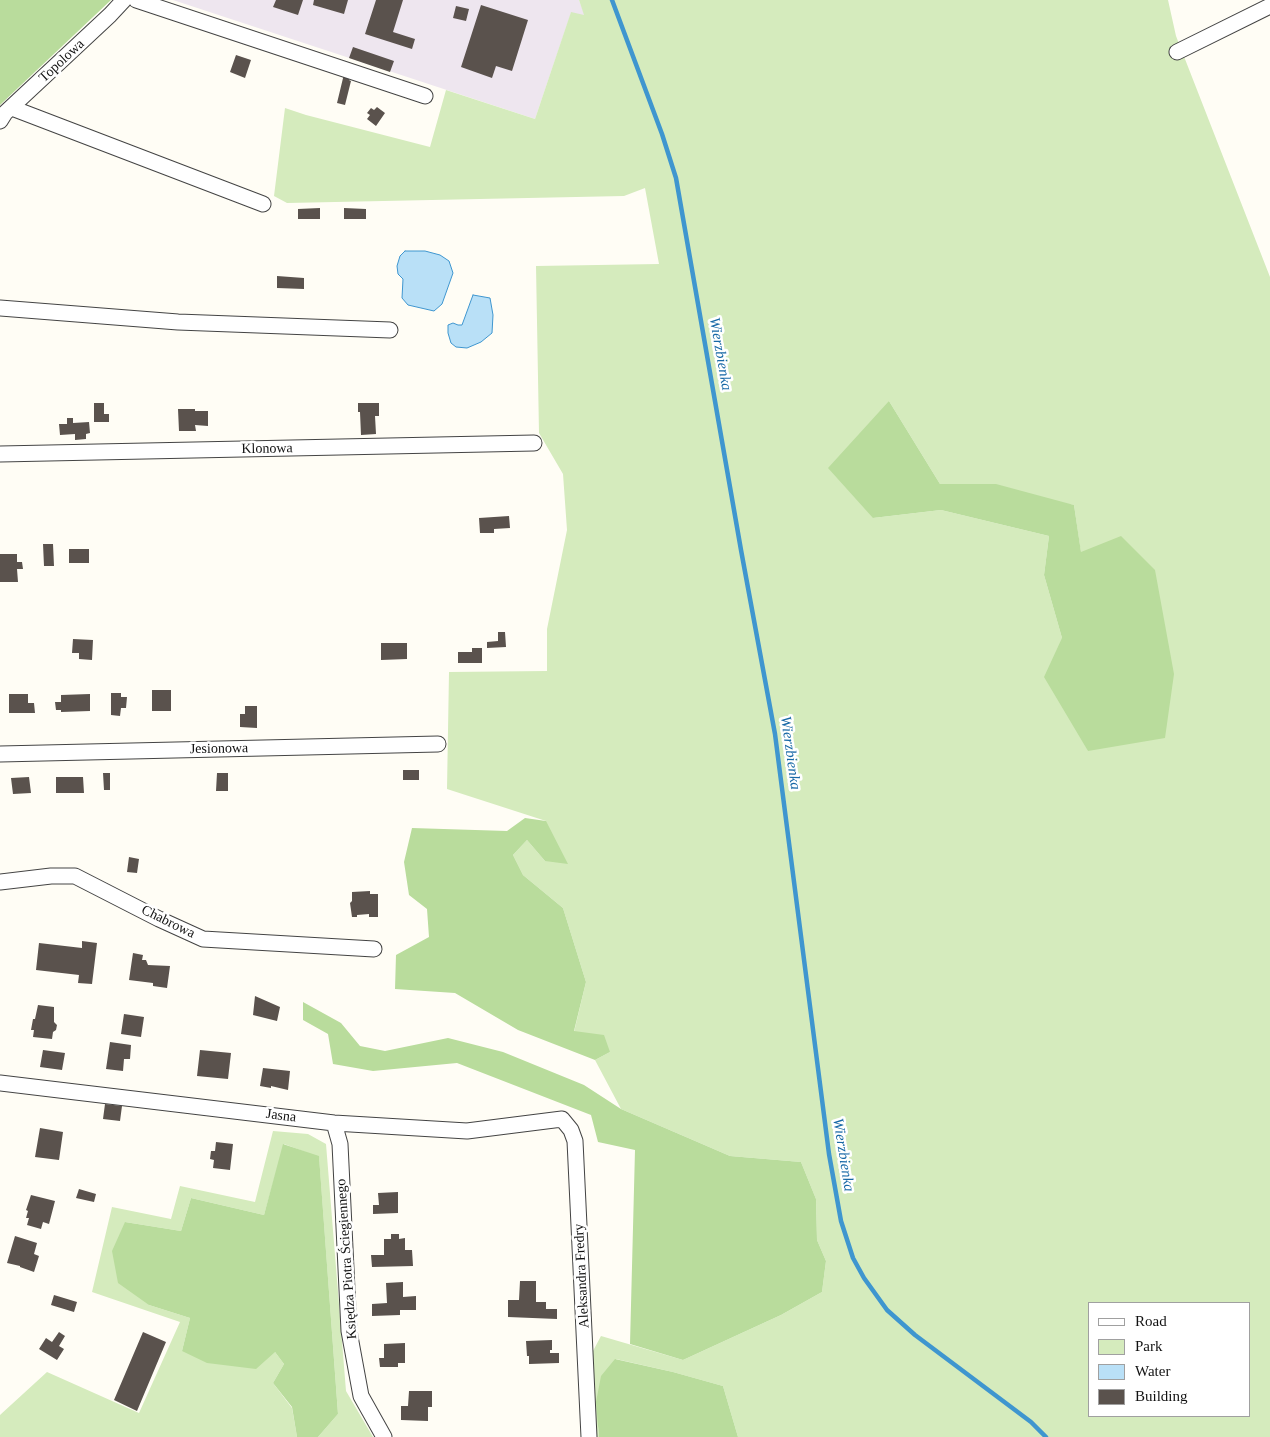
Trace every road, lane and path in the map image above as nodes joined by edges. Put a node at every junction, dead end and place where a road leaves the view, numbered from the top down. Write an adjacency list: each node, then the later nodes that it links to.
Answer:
1 (124, 0): 6 (street, Topolowa)
2 (136, 0): 5 (street)
3 (1270, 6): 4 (street)
4 (1177, 52)
5 (425, 96)
6 (12, 108): 7 (street, Topolowa); 8 (street)
7 (0, 121)
8 (263, 204)
9 (0, 308): 10 (street)
10 (390, 330)
11 (534, 443): 12 (street, Klonowa)
12 (0, 454)
13 (438, 744): 14 (street, Jesionowa)
14 (0, 754)
15 (0, 882): 16 (street, Chabrowa)
16 (374, 949)
17 (0, 1083): 19 (street, Jasna)
18 (562, 1120): 19 (street, Jasna); 21 (street, Aleksandra Fredry)
19 (334, 1123): 20 (street, Księdza Piotra Ściegiennego)
20 (384, 1437)
21 (589, 1437)

